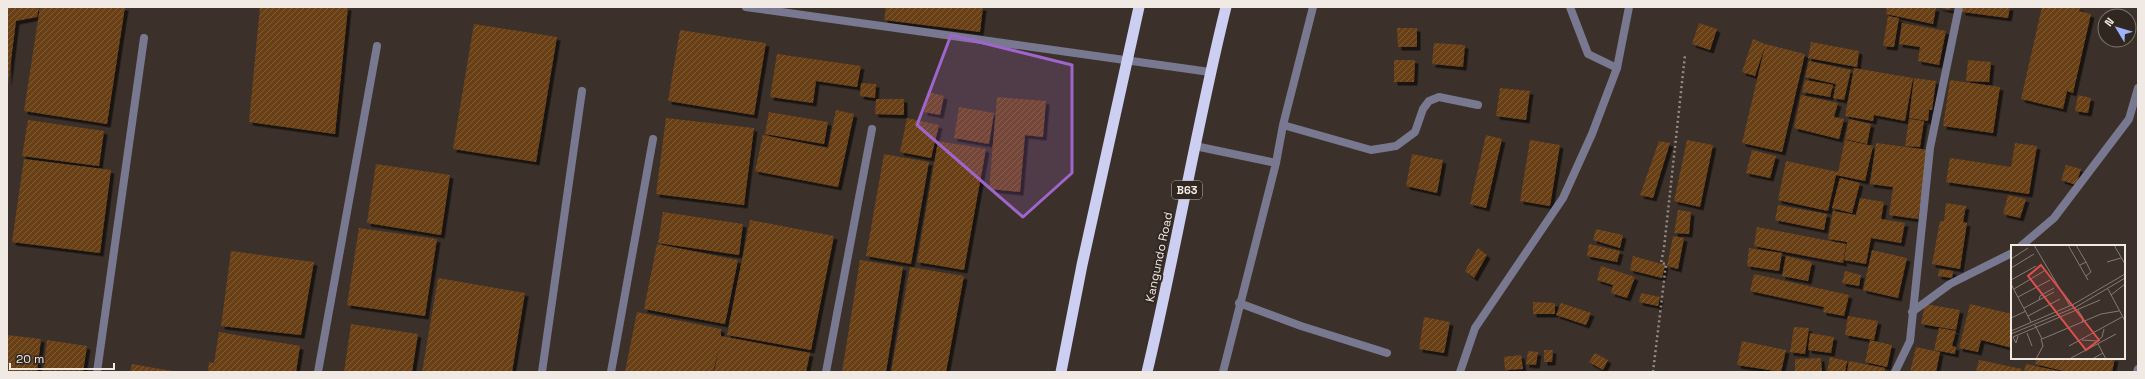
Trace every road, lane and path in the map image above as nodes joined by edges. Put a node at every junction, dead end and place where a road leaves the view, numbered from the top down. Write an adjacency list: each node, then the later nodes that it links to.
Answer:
1 (746, 7): 11 (street)
2 (1139, 7): 11 (highway)
3 (1226, 7): 13 (highway, Kangundo Road / B63)
4 (1313, 7): 17 (street)
5 (1570, 7): 12 (street)
6 (1629, 7): 12 (street)
7 (1959, 7): 25 (street)
8 (144, 38): 28 (street)
9 (377, 46): 29 (street)
10 (1685, 55): 37 (path)
11 (1128, 59): 13 (street); 33 (highway)
12 (1617, 68): 36 (street)
13 (1210, 72): 20 (highway, Kangundo Road / B63)
14 (2138, 88): 22 (street)
15 (582, 91): 30 (street)
16 (1478, 105): 17 (street)
17 (1283, 125): 21 (street)
18 (872, 129): 32 (street)
19 (653, 138): 31 (street)
20 (1195, 146): 21 (street); 34 (highway, Kangundo Road / B63)
21 (1276, 163): 24 (street)
22 (2022, 245)
23 (2011, 254): 25 (street)
24 (1239, 304): 26 (street); 35 (street)
25 (1912, 312): 38 (street)
26 (1386, 353)
27 (2138, 369): 39 (street)
28 (97, 372)
29 (318, 372)
30 (542, 372)
31 (611, 372)
32 (826, 372)
33 (1061, 372)
34 (1147, 372)
35 (1223, 372)
36 (1460, 372)
37 (1653, 372)
38 (1895, 372)
39 (2137, 372)

